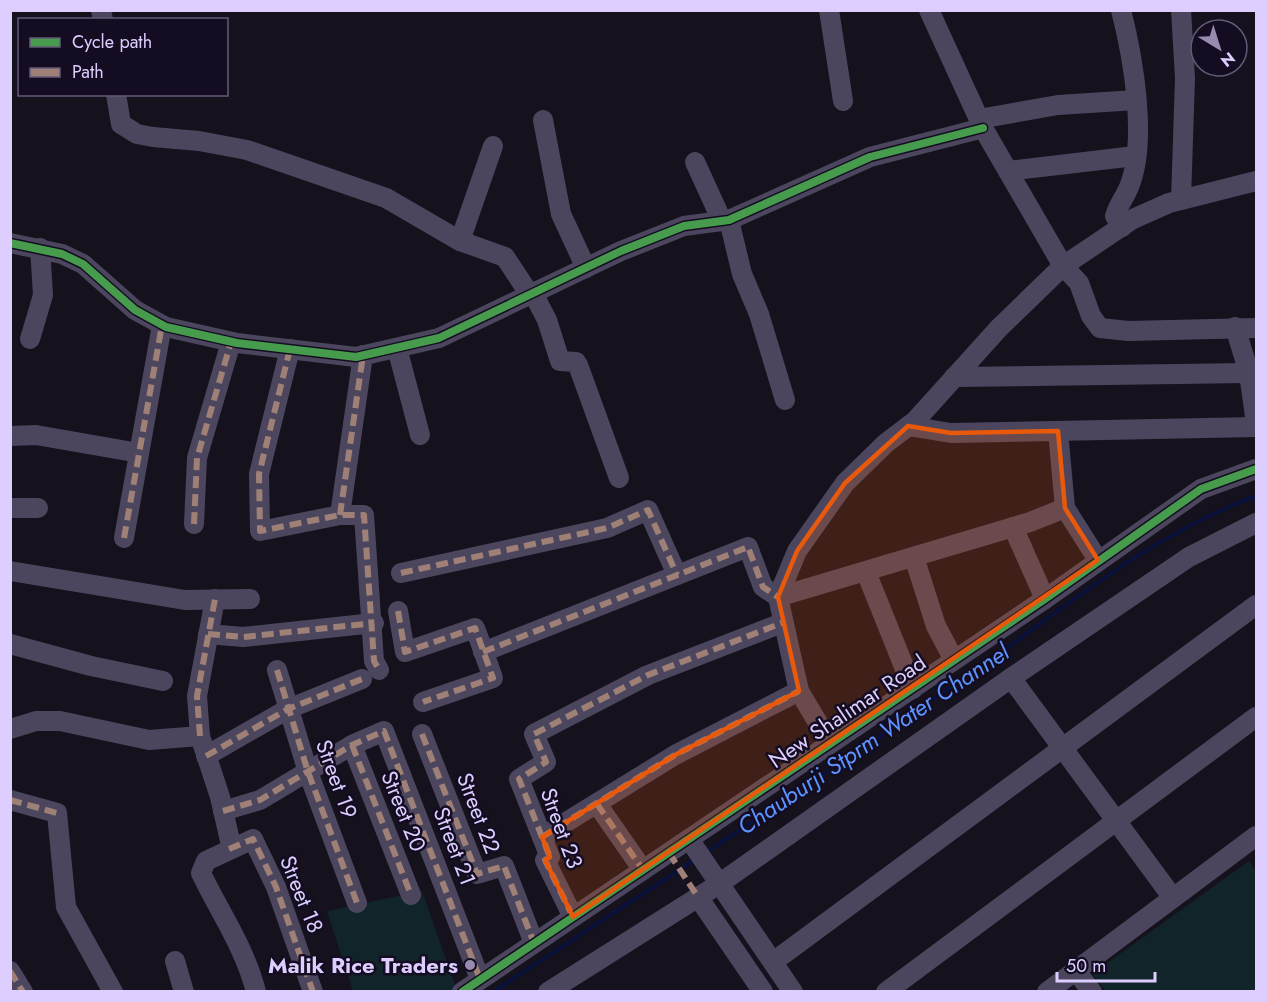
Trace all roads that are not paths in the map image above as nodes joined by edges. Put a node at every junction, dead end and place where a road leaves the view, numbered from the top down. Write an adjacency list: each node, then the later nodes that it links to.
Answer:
1 (829, 10): 7 (street)
2 (929, 10): 9 (street)
3 (1122, 10): 6 (street)
4 (1181, 10): 15 (street)
5 (116, 96): 18 (street)
6 (1136, 100): 9 (street); 11 (street)
7 (843, 101)
8 (543, 120): 22 (street)
9 (981, 123): 13 (street); 16 (street)
10 (493, 146): 18 (street)
11 (1135, 156): 13 (street); 17 (street)
12 (695, 162): 16 (street)
13 (1008, 171): 21 (street)
14 (1257, 181): 15 (street)
15 (1180, 200): 17 (street)
16 (726, 220): 22 (street); 34 (street)
17 (1122, 227): 21 (street)
18 (460, 241): 23 (street)
19 (10, 243): 20 (street)
20 (40, 248): 24 (street); 27 (street)
21 (1063, 266): 25 (street); 33 (street)
22 (586, 268): 23 (street)
23 (531, 294): 29 (street); 42 (street)
24 (162, 325): 28 (street); 40 (street)
25 (1234, 327): 26 (street); 32 (street)
26 (1257, 328)
27 (30, 339)
28 (231, 342): 30 (street); 47 (street)
29 (397, 348): 31 (street); 38 (street)
30 (290, 349): 31 (street); 46 (street)
31 (363, 355): 46 (street)
32 (1249, 373): 33 (street); 36 (street)
33 (954, 377): 35 (street)
34 (785, 400)
35 (908, 426): 37 (street); 57 (street)
36 (1257, 426): 37 (street)
37 (1058, 431): 45 (street)
38 (420, 435)
39 (10, 436): 40 (street)
40 (139, 453): 50 (street)
41 (1257, 469): 52 (street, New Shalimar Road)
42 (618, 478)
43 (10, 508): 44 (street)
44 (38, 508)
45 (1065, 508): 49 (street); 52 (street)
46 (340, 515): 63 (street)
47 (194, 524)
48 (1257, 524): 70 (street)
49 (1013, 527): 51 (street); 60 (street)
50 (124, 538)
51 (914, 557): 54 (street); 68 (street)
52 (1098, 560): 60 (street, New Shalimar Road)
53 (10, 571): 58 (street)
54 (866, 572): 57 (street); 72 (street)
55 (401, 573): 56 (street)
56 (677, 575): 57 (street); 67 (street)
57 (778, 597): 64 (street)
58 (215, 599): 59 (street); 65 (street)
59 (250, 599)
60 (1045, 599): 68 (street, New Shalimar Road)
61 (1257, 604): 82 (street)
62 (398, 611): 67 (street)
63 (374, 623): 65 (street); 75 (street)
64 (782, 623): 73 (street); 89 (street, Street 23)
65 (208, 634): 79 (street)
66 (10, 645): 71 (street)
67 (483, 652): 74 (street)
68 (954, 660): 72 (street, New Shalimar Road)
69 (277, 670): 75 (street, Street 19)
70 (1011, 678): 82 (street); 94 (street)
71 (163, 681)
72 (913, 689): 80 (street, New Shalimar Road)
73 (799, 691): 80 (street); 86 (street)
74 (423, 702)
75 (288, 709): 83 (street); 84 (street, Street 19)
76 (1257, 717): 88 (street)
77 (10, 729): 79 (street)
78 (422, 734): 100 (street, Street 22)
79 (200, 736): 83 (street)
80 (830, 743): 91 (street, New Shalimar Road)
81 (352, 745): 84 (street); 95 (street, Street 20); 105 (street, Street 21)
82 (1062, 747): 88 (street); 102 (street)
83 (206, 756): 87 (street)
84 (308, 772): 87 (street); 98 (street, Street 19)
85 (10, 800): 108 (street)
86 (597, 804): 89 (street); 93 (street)
87 (223, 812): 92 (street)
88 (1116, 821): 97 (street); 115 (street)
89 (542, 837): 99 (street, Street 23)
90 (1255, 841): 97 (street)
91 (692, 843): 93 (street, New Shalimar Road); 94 (street)
92 (229, 849): 110 (street); 111 (street, Street 18)
93 (643, 870): 99 (street, New Shalimar Road)
94 (715, 878): 96 (street); 102 (street)
95 (411, 895)
96 (698, 897): 113 (street); 114 (street)
97 (1173, 898): 103 (street)
98 (357, 903)
99 (573, 917): 100 (street, New Shalimar Road)
100 (534, 943): 105 (street, New Shalimar Road)
101 (175, 961): 109 (street)
102 (773, 962): 106 (street)
103 (1076, 970): 116 (street); 117 (street)
104 (10, 971): 107 (street)
105 (480, 979): 112 (street, New Shalimar Road)
106 (787, 989)
107 (23, 992)
108 (113, 992)
109 (184, 992)
110 (256, 992)
111 (313, 992)
112 (462, 992)
113 (548, 992)
114 (763, 992)
115 (886, 992)
116 (1047, 992)
117 (1092, 992)

